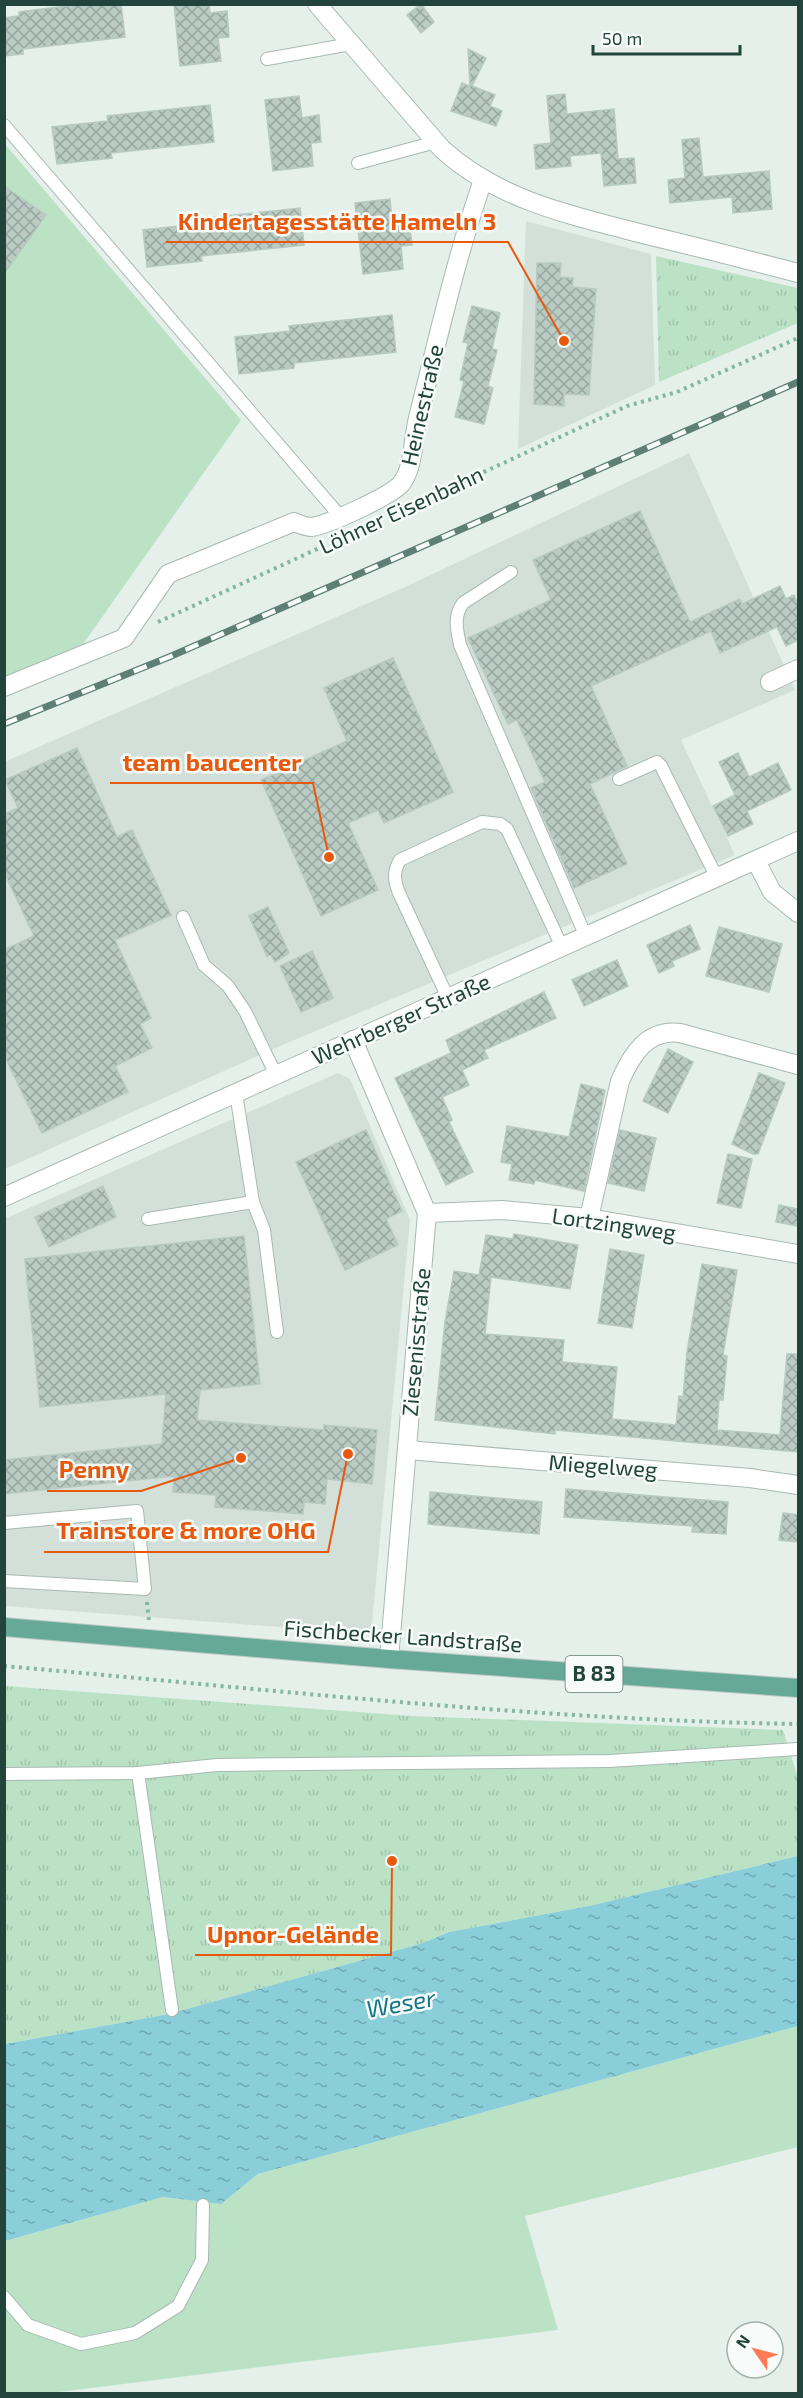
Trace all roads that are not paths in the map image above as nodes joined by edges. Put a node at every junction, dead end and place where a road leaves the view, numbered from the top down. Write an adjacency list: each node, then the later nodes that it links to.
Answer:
1 (317, 4): 2 (street)
2 (351, 44): 3 (lane); 5 (street)
3 (267, 59)
4 (4, 125): 9 (lane)
5 (436, 142): 6 (lane); 7 (street)
6 (358, 163)
7 (483, 180): 8 (street); 9 (street, Heinestraße)
8 (798, 273)
9 (340, 516): 13 (street, Heinestraße)
10 (511, 572): 20 (lane)
11 (798, 669): 12 (street)
12 (770, 682)
13 (4, 687)
14 (619, 779): 17 (lane)
15 (798, 841): 16 (street, Wehrberger Straße)
16 (756, 861): 17 (street, Wehrberger Straße); 18 (street)
17 (717, 878): 20 (street, Wehrberger Straße)
18 (798, 913)
19 (183, 917): 25 (lane)
20 (586, 936): 21 (street, Wehrberger Straße)
21 (562, 947): 22 (street, Wehrberger Straße); 22 (lane)
22 (448, 998): 23 (street, Wehrberger Straße)
23 (353, 1040): 25 (street, Wehrberger Straße); 29 (street, Ziesenisstraße)
24 (798, 1065): 30 (street)
25 (276, 1075): 26 (street, Wehrberger Straße)
26 (236, 1093): 27 (street, Wehrberger Straße); 28 (lane)
27 (4, 1197)
28 (253, 1202): 31 (lane); 33 (lane)
29 (427, 1213): 30 (street, Lortzingweg); 34 (street, Ziesenisstraße)
30 (589, 1218): 32 (street, Lortzingweg)
31 (148, 1219)
32 (798, 1254)
33 (277, 1332)
34 (407, 1450): 35 (street, Miegelweg); 39 (street, Ziesenisstraße)
35 (798, 1485)
36 (4, 1523): 37 (lane)
37 (4, 1581)
38 (4, 1627): 39 (main road, Fischbecker Landstraße / B 83)
39 (389, 1659): 40 (main road, Fischbecker Landstraße / B 83)
40 (798, 1689)
41 (798, 1749): 42 (lane)
42 (138, 1773): 43 (lane); 44 (lane)
43 (4, 1774)
44 (172, 2010)
45 (203, 2205): 46 (lane)
46 (4, 2297)

